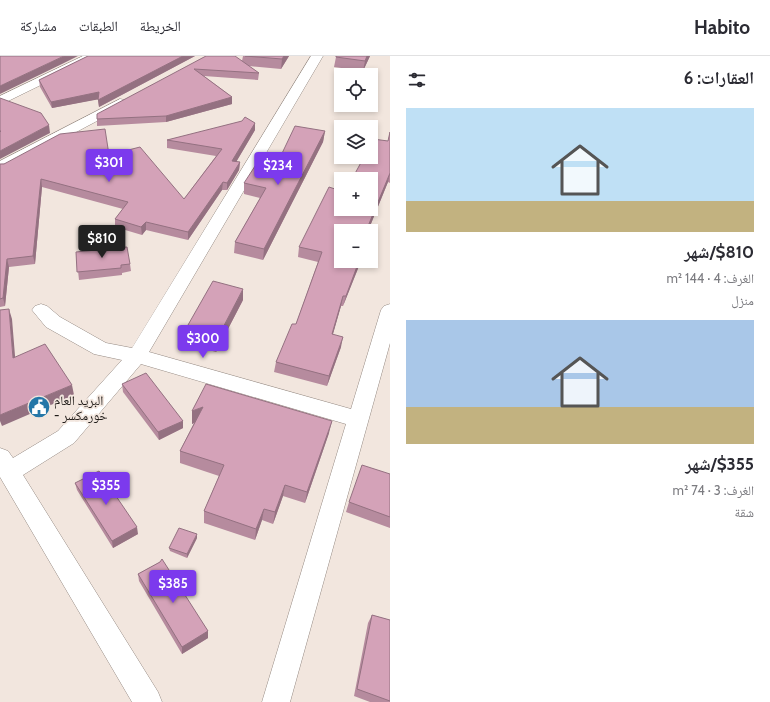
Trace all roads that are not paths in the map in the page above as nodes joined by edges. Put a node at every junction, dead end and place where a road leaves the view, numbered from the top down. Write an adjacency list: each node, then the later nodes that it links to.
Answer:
1 (92, 56): 4 (street)
2 (317, 56): 8 (street)
3 (130, 98): 5 (street)
4 (0, 101)
5 (0, 167)
6 (41, 310): 8 (street)
7 (390, 310): 9 (street)
8 (137, 356): 9 (street); 10 (street)
9 (358, 419): 12 (street)
10 (5, 464): 11 (street)
11 (148, 702)
12 (276, 702)

